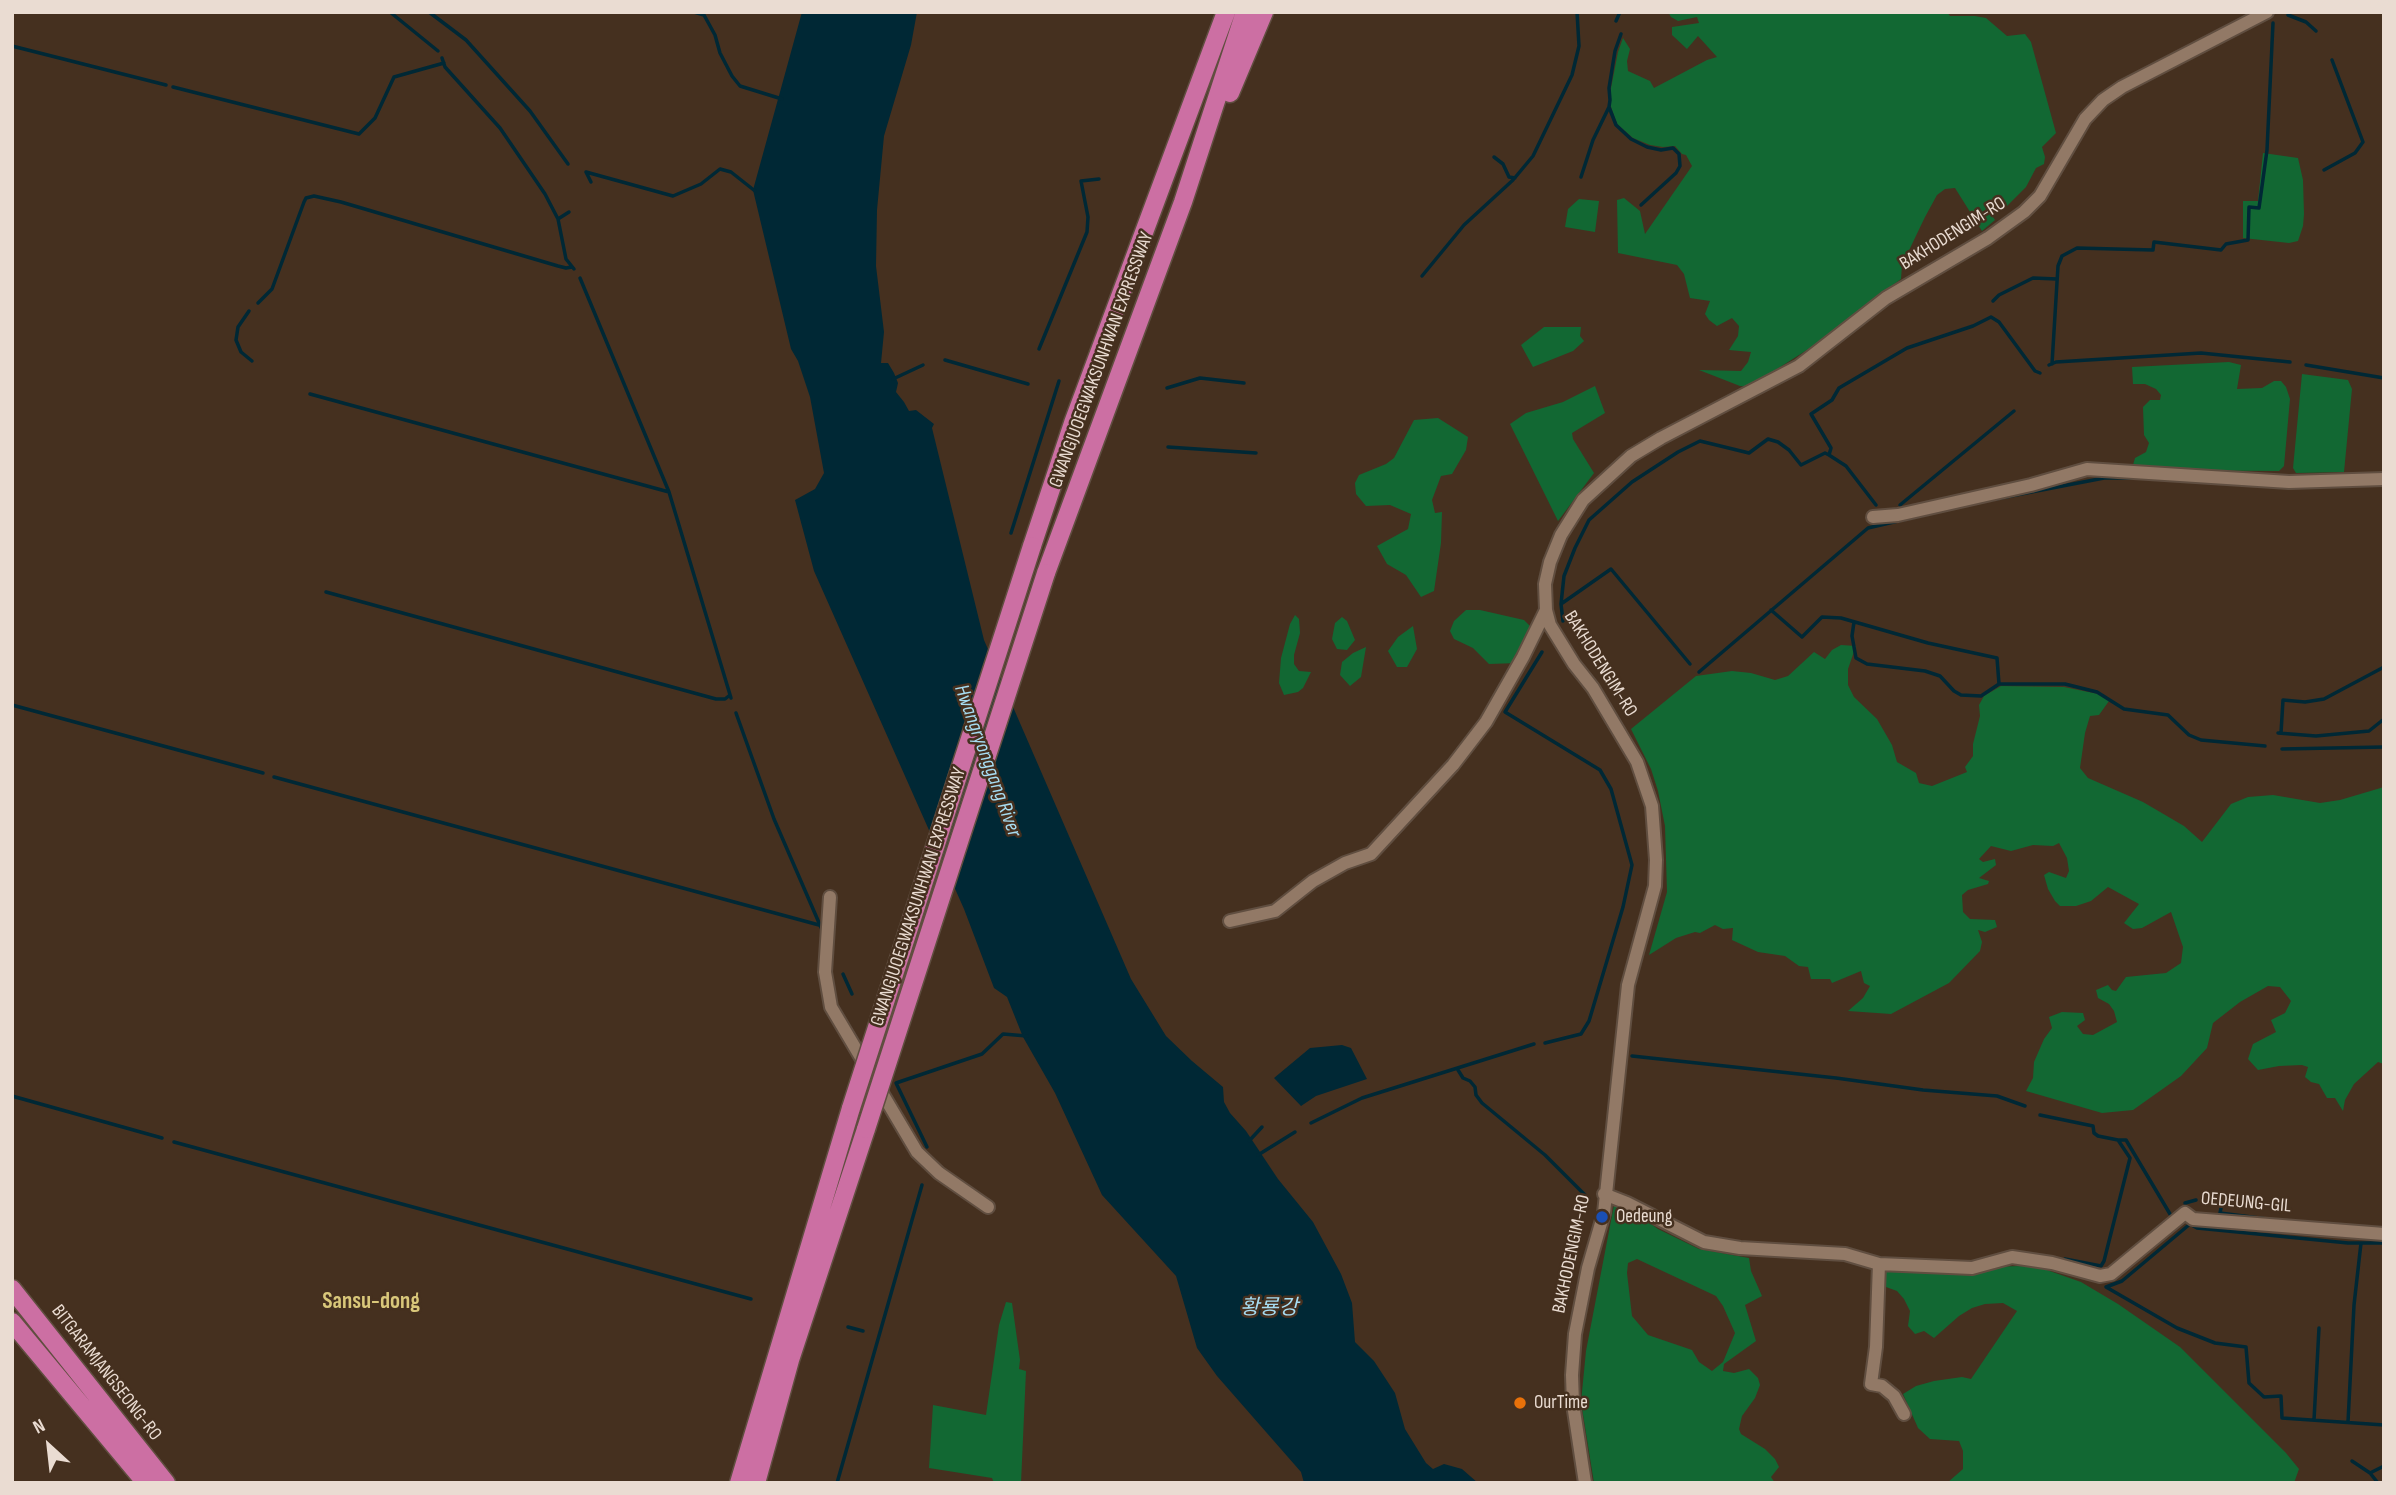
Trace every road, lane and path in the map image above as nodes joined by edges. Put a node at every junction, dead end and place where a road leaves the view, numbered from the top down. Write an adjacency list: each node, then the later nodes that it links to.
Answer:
1 (1216, 12): 6 (highway)
2 (1226, 12): 6 (highway, GWANGJUOEGWAKSUNHWAN EXPRESSWAY)
3 (1245, 12): 7 (highway, GWANGJUOEGWAKSUNHWAN EXPRESSWAY)
4 (1264, 12): 7 (highway)
5 (2267, 12): 10 (street, BAKHODENGIM-RO)
6 (1189, 110): 19 (highway, GWANGJUOEGWAKSUNHWAN EXPRESSWAY, bridge)
7 (1183, 202): 19 (highway, GWANGJUOEGWAKSUNHWAN EXPRESSWAY, bridge)
8 (2384, 479): 9 (street)
9 (1873, 517)
10 (1546, 610): 12 (street); 13 (street, BAKHODENGIM-RO)
11 (830, 897): 14 (street)
12 (1230, 921)
13 (1604, 1194): 16 (street, OEDEUNG-GIL); 24 (street, BAKHODENGIM-RO)
14 (988, 1207)
15 (2384, 1234): 16 (street, OEDEUNG-GIL)
16 (1879, 1264): 20 (street)
17 (12, 1289): 23 (highway, BITGARAMJANGSEONG-RO)
18 (12, 1322): 22 (highway, BITGARAMJANGSEONG-RO)
19 (783, 1356): 21 (highway, GWANGJUOEGWAKSUNHWAN EXPRESSWAY)
20 (1904, 1414)
21 (746, 1478)
22 (146, 1483)
23 (166, 1483)
24 (1585, 1483)

